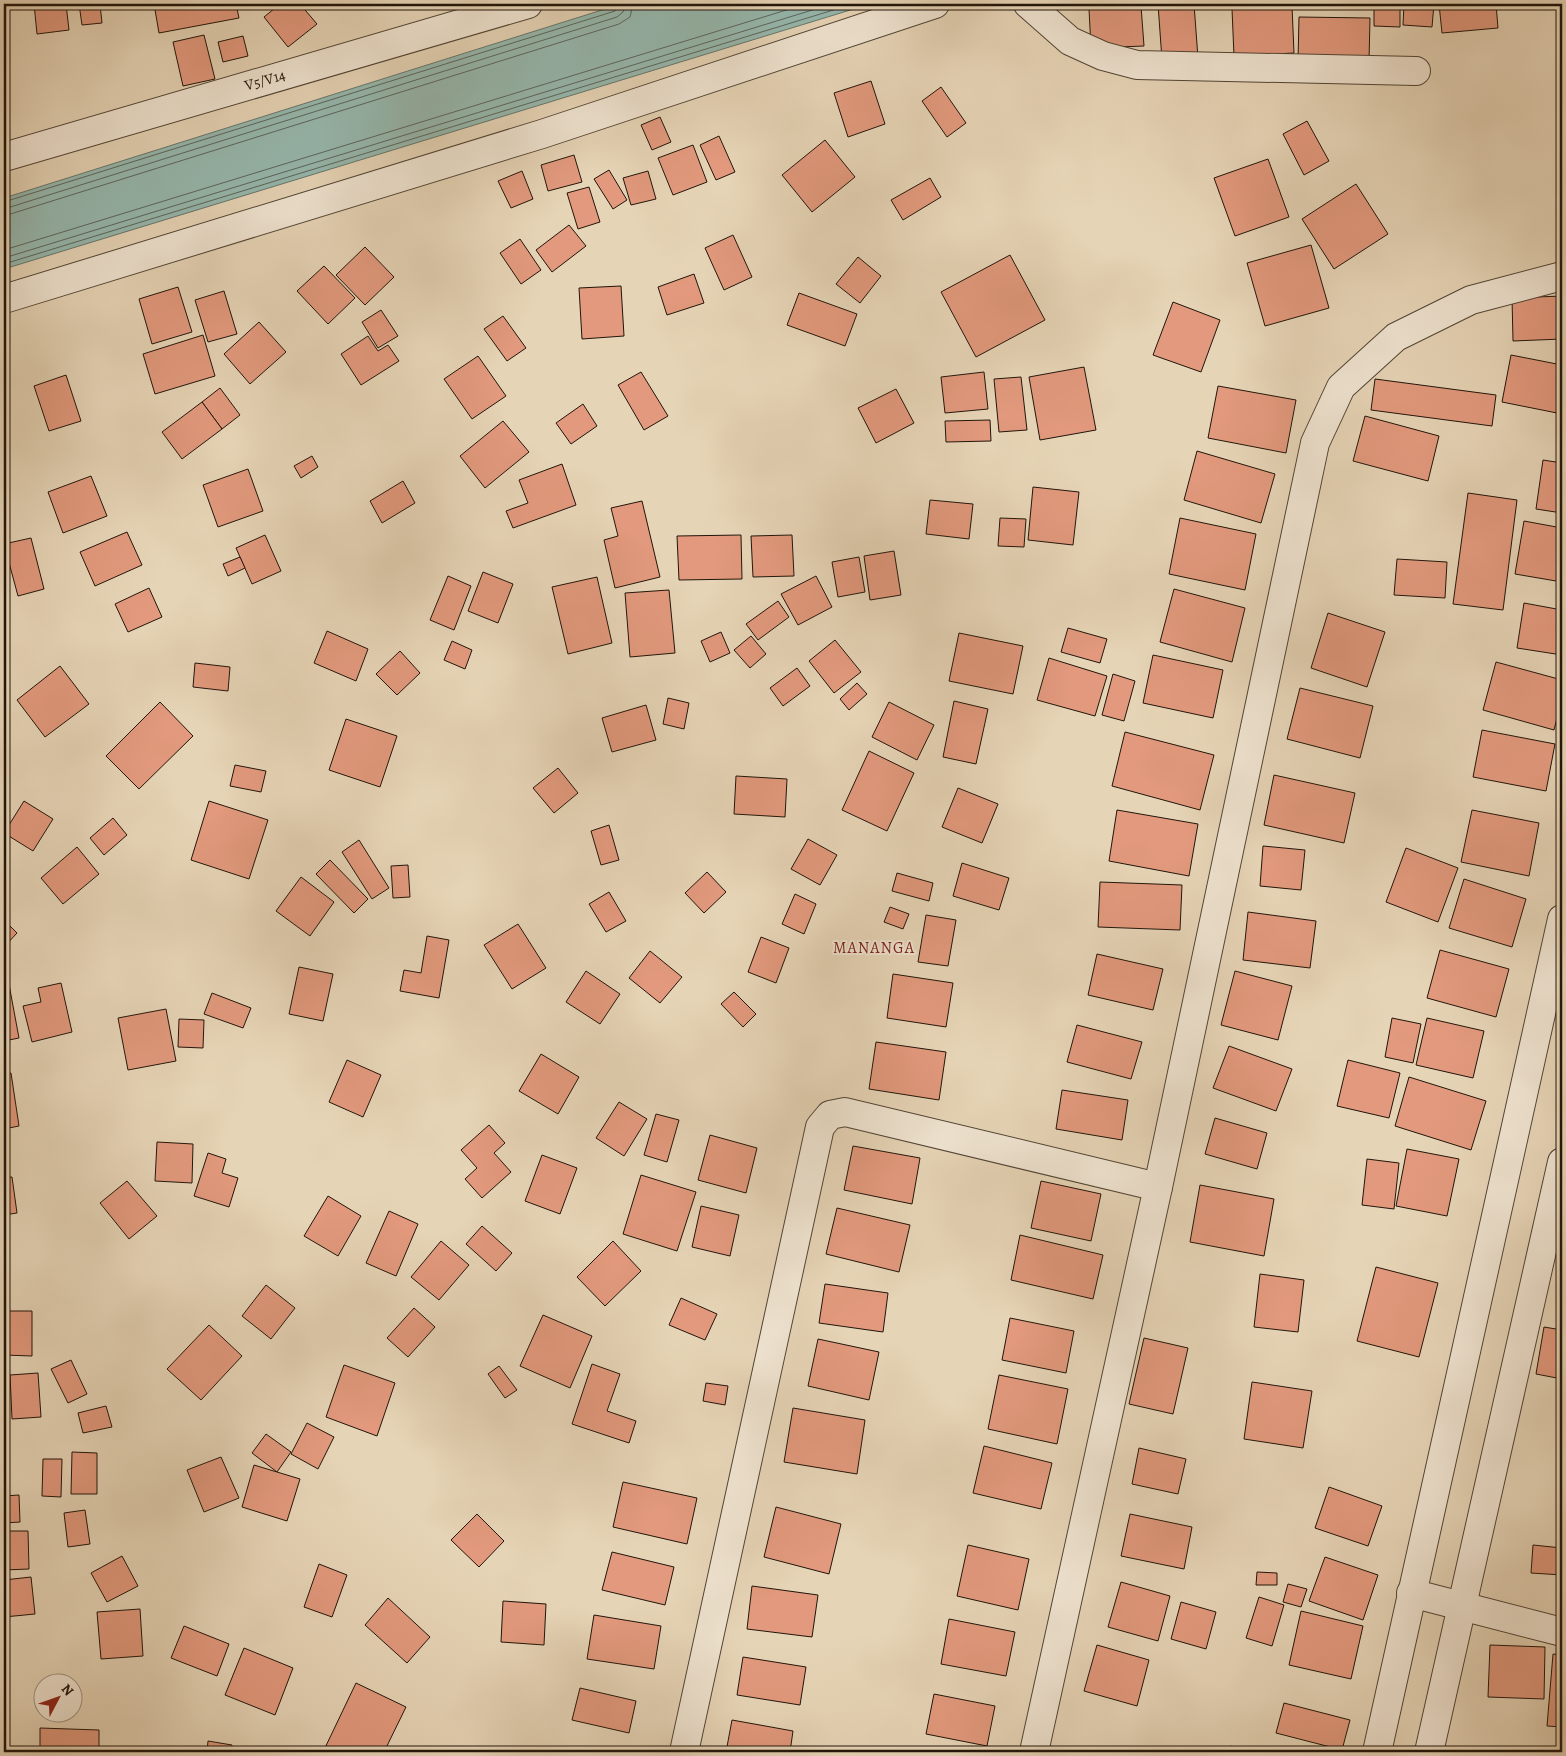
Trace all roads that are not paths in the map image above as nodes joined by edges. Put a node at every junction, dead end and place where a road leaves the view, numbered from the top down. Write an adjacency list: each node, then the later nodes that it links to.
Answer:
1 (528, 4): 5 (street, V5/V14)
2 (935, 4): 7 (street)
3 (1028, 4): 4 (street)
4 (1416, 71)
5 (4, 157)
6 (1562, 276): 10 (street)
7 (4, 299)
8 (1562, 919): 11 (street)
9 (1562, 1162): 12 (street)
10 (1158, 1187): 14 (street); 15 (street)
11 (1411, 1593): 12 (street); 16 (street)
12 (1462, 1607): 13 (street); 17 (street)
13 (1562, 1632)
14 (684, 1752)
15 (1034, 1752)
16 (1377, 1752)
17 (1429, 1752)

